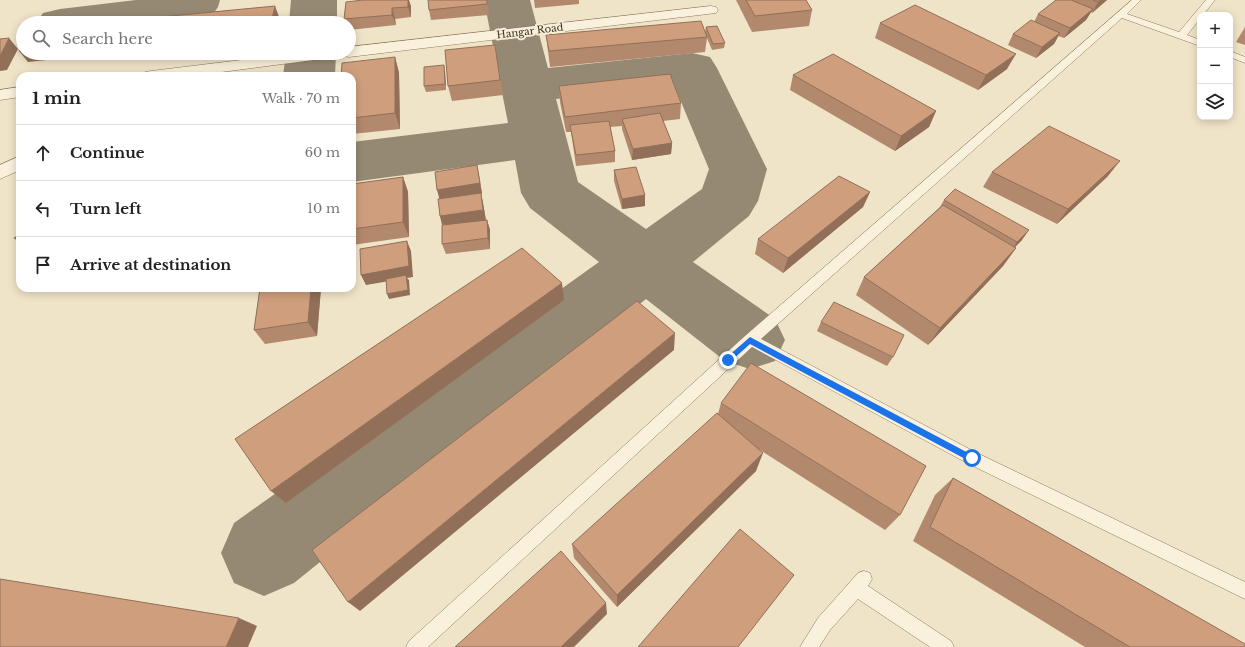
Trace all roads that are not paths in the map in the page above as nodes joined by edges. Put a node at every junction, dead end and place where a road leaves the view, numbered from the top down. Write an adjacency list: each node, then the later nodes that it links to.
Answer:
1 (1137, 0): 4 (lane)
2 (1211, 0): 5 (lane)
3 (710, 10): 7 (street, Hangar Road)
4 (1120, 14): 5 (lane); 16 (lane)
5 (1181, 36): 6 (lane)
6 (1197, 42)
7 (356, 51)
8 (1233, 55): 10 (lane)
9 (282, 60): 11 (street)
10 (1245, 60)
11 (196, 72)
12 (16, 93): 13 (street)
13 (0, 95)
14 (16, 164): 15 (street)
15 (0, 173)
16 (750, 340): 17 (lane); 18 (lane)
17 (1245, 591)
18 (415, 647)
19 (809, 647): 20 (lane)
20 (945, 647)

